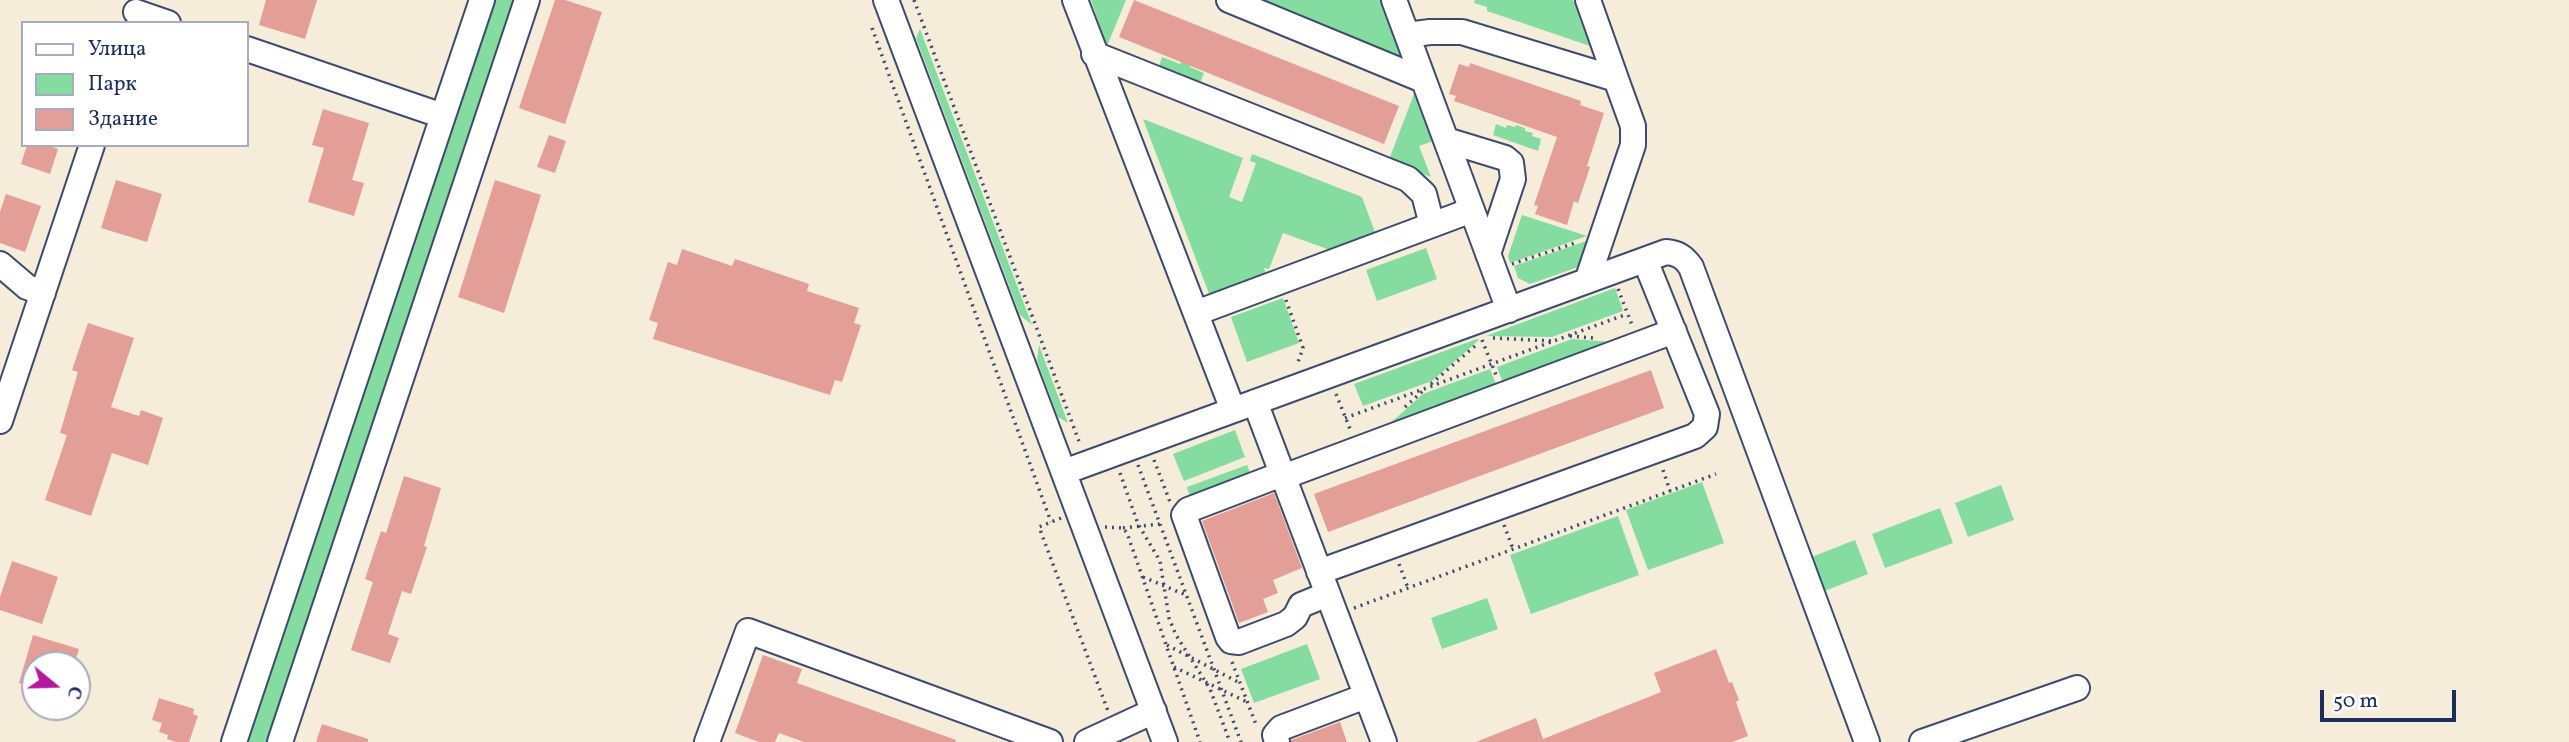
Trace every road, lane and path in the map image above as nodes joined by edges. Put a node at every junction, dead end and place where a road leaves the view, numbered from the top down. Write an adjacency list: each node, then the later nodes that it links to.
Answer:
1 (482, 0): 17 (street)
2 (527, 0): 79 (street)
3 (886, 0): 51 (street)
4 (914, 0): 50 (path)
5 (1075, 0): 14 (street)
6 (1229, 0): 16 (street)
7 (1394, 0): 12 (street)
8 (1588, 0): 15 (street)
9 (136, 12): 10 (street)
10 (162, 21)
11 (871, 26): 56 (path)
12 (1407, 34): 15 (street); 16 (street)
13 (248, 49): 17 (street)
14 (1094, 54): 21 (street); 32 (street)
15 (1616, 79): 22 (street)
16 (1423, 80): 18 (street)
17 (443, 116): 78 (street)
18 (1446, 139): 20 (street); 23 (street)
19 (91, 147): 30 (street)
20 (1472, 210): 21 (street); 23 (street)
21 (1432, 225): 28 (street)
22 (1603, 233): 26 (path); 27 (street)
23 (1488, 254): 31 (street)
24 (1645, 260): 27 (street); 34 (street); 89 (street)
25 (0, 264): 30 (street)
26 (1511, 273)
27 (1587, 281): 31 (street)
28 (1279, 282): 32 (street); 42 (path)
29 (1616, 284): 33 (path)
30 (43, 293): 47 (street)
31 (1509, 310): 42 (street)
32 (1196, 313): 44 (street)
33 (1627, 314): 37 (path); 38 (path)
34 (1674, 331): 38 (street); 63 (street)
35 (1474, 337): 36 (path)
36 (1481, 337): 37 (path); 39 (path); 40 (path)
37 (1554, 341): 39 (path)
38 (1639, 344): 43 (street)
39 (1491, 364): 40 (path); 43 (path)
40 (1428, 387): 45 (path); 46 (path)
41 (1335, 389): 46 (path)
42 (1288, 390): 44 (street)
43 (1503, 395): 48 (street)
44 (1244, 406): 49 (street); 53 (street)
45 (1398, 414)
46 (1345, 418): 48 (path)
47 (0, 421)
48 (1357, 449): 53 (street)
49 (1125, 457): 50 (street); 57 (path); 58 (path)
50 (1088, 463): 51 (street)
51 (1064, 472): 76 (street)
52 (1716, 474): 63 (path)
53 (1283, 476): 63 (street); 63 (street)
54 (1062, 518): 56 (path)
55 (1168, 521): 57 (path)
56 (1051, 522): 77 (path)
57 (1160, 524): 58 (path); 64 (path)
58 (1139, 526): 60 (path); 62 (path)
59 (1102, 527): 60 (path)
60 (1123, 528): 61 (path)
61 (1143, 577): 62 (path); 66 (path)
62 (1164, 586): 64 (path); 67 (path)
63 (1328, 593): 74 (street)
64 (1186, 595): 65 (path); 69 (path)
65 (1198, 600)
66 (1166, 644): 67 (path); 68 (path)
67 (1189, 656): 69 (path); 70 (path)
68 (1174, 667): 70 (path); 84 (path)
69 (1214, 670): 71 (path); 73 (path)
70 (1205, 682): 73 (path); 85 (path)
71 (1240, 683)
72 (2077, 688): 90 (street)
73 (1222, 690): 75 (path); 86 (path)
74 (1366, 696): 87 (street); 88 (street)
75 (1247, 702)
76 (1154, 711): 77 (street); 83 (street)
77 (1115, 729): 82 (street)
78 (234, 742)
79 (280, 742)
80 (707, 742): 81 (street)
81 (1050, 742)
82 (1087, 742)
83 (1165, 742)
84 (1200, 742)
85 (1230, 742)
86 (1241, 742)
87 (1277, 742)
88 (1384, 742)
89 (1867, 742)
90 (1922, 742)

